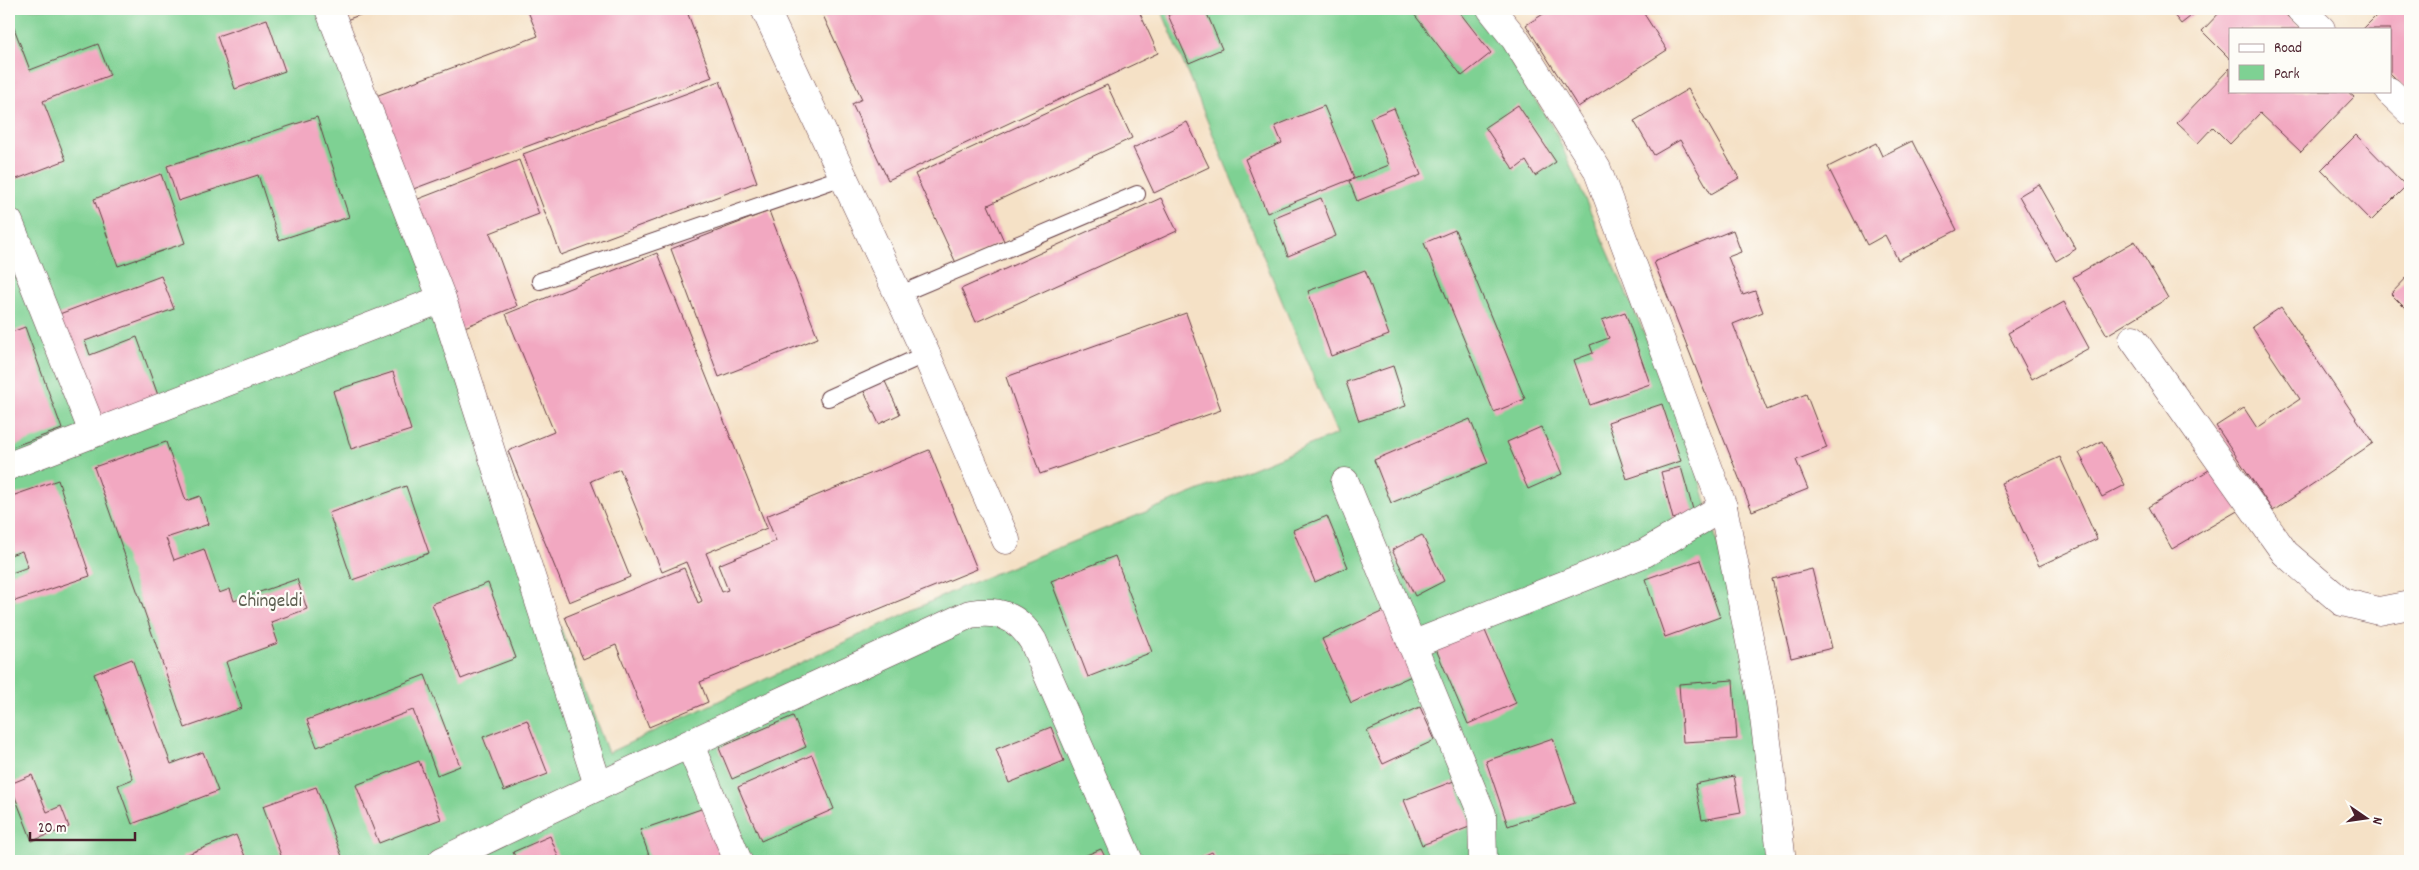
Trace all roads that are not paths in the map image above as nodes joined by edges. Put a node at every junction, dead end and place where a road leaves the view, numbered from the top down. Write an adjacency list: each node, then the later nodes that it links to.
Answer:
1 (329, 9): 13 (street)
2 (765, 9): 8 (street)
3 (1491, 9): 20 (street)
4 (2300, 9): 5 (street)
5 (2320, 28)
6 (2390, 92): 7 (street)
7 (2410, 111)
8 (843, 177): 11 (lane); 12 (street)
9 (1137, 194): 12 (lane)
10 (9, 222): 17 (street)
11 (540, 281)
12 (898, 294): 15 (street)
13 (442, 299): 17 (street); 25 (street)
14 (2133, 338): 22 (street)
15 (926, 354): 16 (lane); 21 (street)
16 (828, 398)
17 (92, 432): 18 (street)
18 (9, 466)
19 (1344, 482): 23 (street)
20 (1723, 508): 23 (street); 30 (street)
21 (1006, 540)
22 (2410, 605)
23 (1412, 645): 29 (street)
24 (690, 745): 25 (street); 27 (street); 28 (street)
25 (598, 785): 26 (street)
26 (442, 861)
27 (738, 861)
28 (1129, 861)
29 (1483, 861)
30 (1782, 861)

